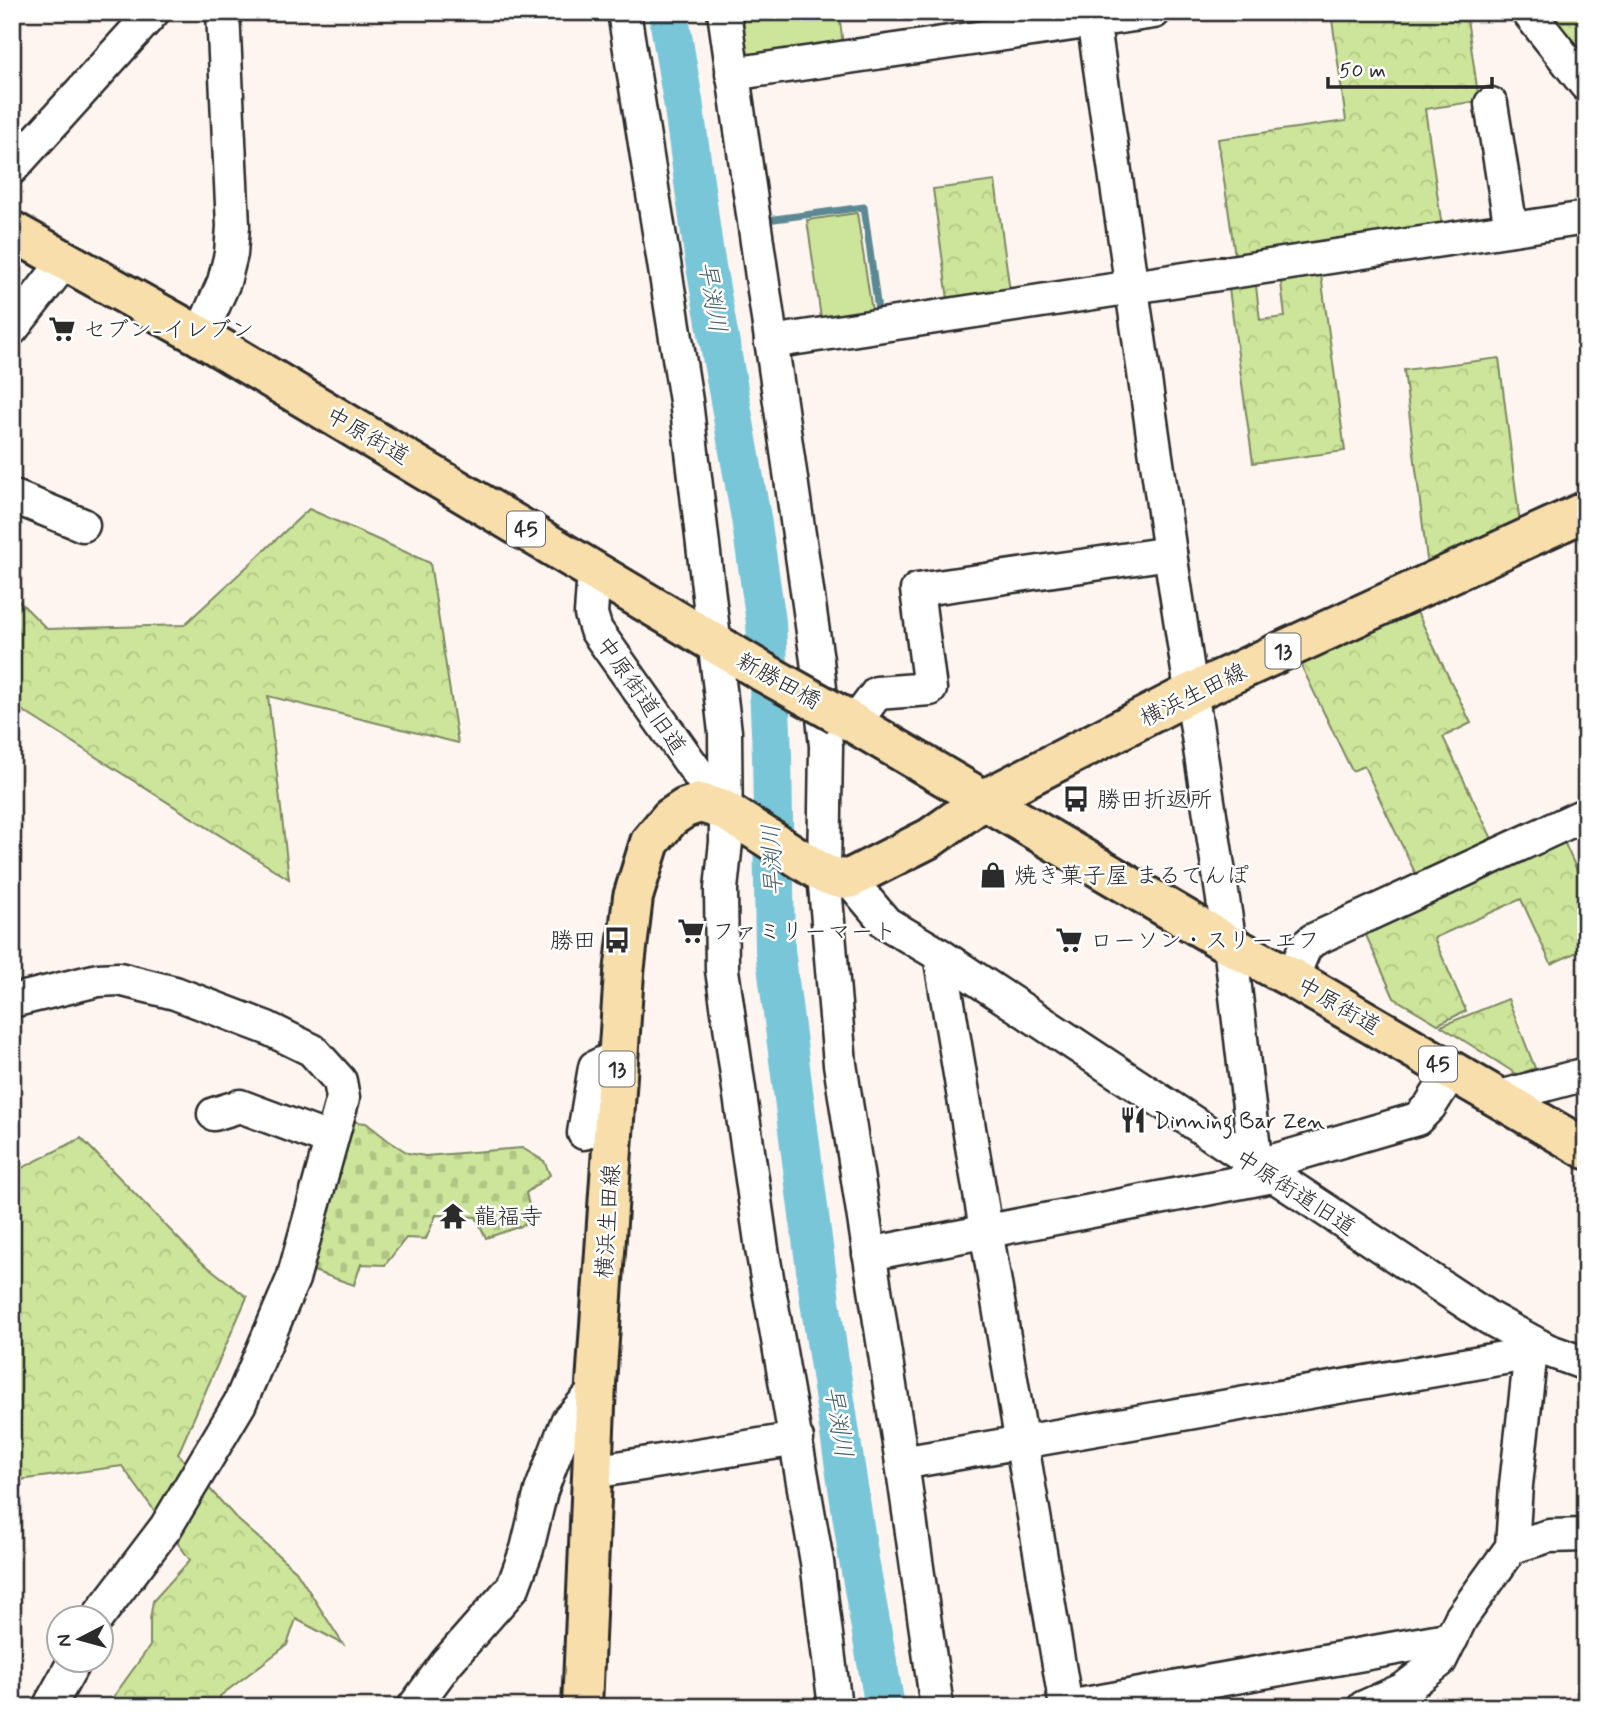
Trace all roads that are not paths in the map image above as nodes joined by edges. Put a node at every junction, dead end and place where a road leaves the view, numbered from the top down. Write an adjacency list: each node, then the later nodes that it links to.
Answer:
1 (153, 12): 11 (street)
2 (223, 12): 18 (street)
3 (624, 12): 25 (street)
4 (724, 12): 8 (street)
5 (1154, 12): 7 (street)
6 (1528, 12): 9 (street)
7 (1093, 17): 8 (street); 16 (street)
8 (732, 74): 19 (street)
9 (1586, 85)
10 (1492, 104): 13 (street)
11 (12, 168)
12 (1586, 218): 13 (street)
13 (1511, 229): 16 (street)
14 (12, 231): 15 (main road, 中原街道 / 45)
15 (65, 261): 17 (street); 18 (main road, 中原街道 / 45)
16 (1132, 286): 19 (street); 23 (street)
17 (12, 329)
18 (200, 336): 24 (main road, 中原街道 / 45)
19 (771, 342): 31 (street)
20 (12, 496): 22 (street)
21 (1586, 511): 26 (main road, 横浜生田線 / 13)
22 (83, 525)
23 (1170, 554): 26 (street); 27 (street)
24 (594, 570): 25 (main road, 中原街道 / 45); 29 (street, 中原街道旧道)
25 (717, 645): 27 (main road, 新勝田橋 / 45, bridge); 29 (street)
26 (1191, 693): 28 (main road, 横浜生田線 / 13); 32 (street)
27 (846, 719): 28 (main road, 中原街道 / 45)
28 (985, 799): 31 (main road, 横浜生田線 / 13); 32 (main road, 中原街道 / 45)
29 (729, 814): 31 (main road, 13); 36 (main road, 横浜生田線 / 13); 51 (street)
30 (1586, 814): 34 (street)
31 (828, 872): 33 (street, 中原街道旧道); 46 (street)
32 (1230, 945): 34 (main road, 中原街道 / 45); 44 (street)
33 (940, 955): 44 (street, 中原街道旧道); 45 (street)
34 (1292, 978): 37 (main road, 中原街道 / 45)
35 (12, 1001): 42 (street)
36 (618, 1055): 41 (street); 49 (main road, 横浜生田線 / 13)
37 (1452, 1071): 39 (main road, 中原街道 / 45); 44 (street)
38 (1586, 1074): 39 (street)
39 (1500, 1097): 43 (main road, 中原街道 / 45)
40 (214, 1114): 42 (street)
41 (584, 1133)
42 (331, 1140): 57 (street)
43 (1586, 1149)
44 (1265, 1171): 45 (street); 47 (street, 中原街道旧道)
45 (986, 1230): 46 (street); 52 (street)
46 (869, 1254): 53 (street)
47 (1537, 1349): 48 (street, 中原街道旧道); 50 (street); 52 (street); 56 (street)
48 (1586, 1364)
49 (596, 1390): 54 (main road, 横浜生田線 / 13); 61 (street)
50 (1586, 1390)
51 (797, 1438): 54 (street); 63 (street)
52 (1022, 1443): 53 (street); 65 (street)
53 (902, 1463): 64 (street)
54 (593, 1472): 62 (main road, 横浜生田線 / 13)
55 (1586, 1535): 56 (street)
56 (1512, 1547): 58 (street)
57 (108, 1604)
58 (1452, 1638): 65 (street); 66 (street)
59 (67, 1674): 60 (street)
60 (49, 1707)
61 (414, 1707)
62 (582, 1707)
63 (835, 1707)
64 (937, 1707)
65 (1067, 1707)
66 (1364, 1707)

